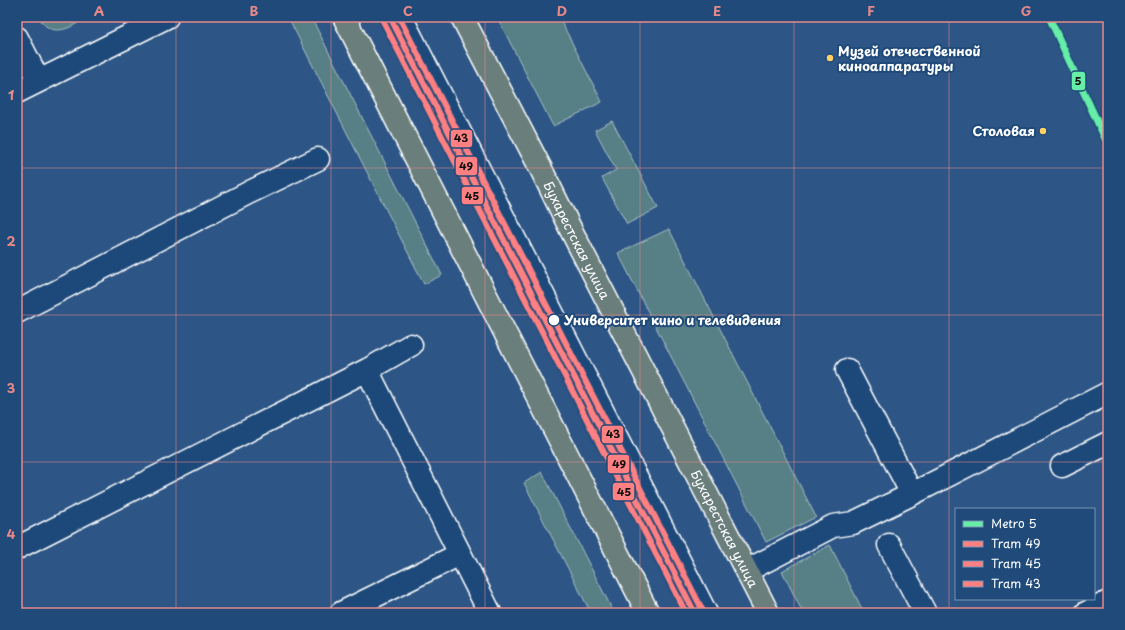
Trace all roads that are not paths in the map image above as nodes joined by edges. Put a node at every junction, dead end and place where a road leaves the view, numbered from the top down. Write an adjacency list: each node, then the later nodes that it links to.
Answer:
1 (167, 17): 6 (lane)
2 (344, 17): 24 (main road)
3 (401, 17): 25 (lane)
4 (462, 17): 20 (main road, Бухарестская улица)
5 (17, 38): 6 (lane)
6 (39, 81): 7 (lane)
7 (17, 92)
8 (318, 159): 9 (lane)
9 (17, 312)
10 (411, 345): 11 (lane)
11 (367, 370): 18 (lane); 19 (lane)
12 (847, 370): 16 (lane)
13 (1108, 393): 16 (lane)
14 (1108, 443): 15 (lane)
15 (1062, 466)
16 (912, 494): 20 (lane)
17 (889, 545): 27 (lane)
18 (17, 548)
19 (460, 554): 22 (lane); 23 (lane)
20 (746, 571): 26 (main road, Бухарестская улица)
21 (1108, 602): 28 (lane)
22 (341, 613)
23 (490, 613)
24 (648, 613)
25 (706, 613)
26 (768, 613)
27 (925, 613)
28 (1086, 613)

